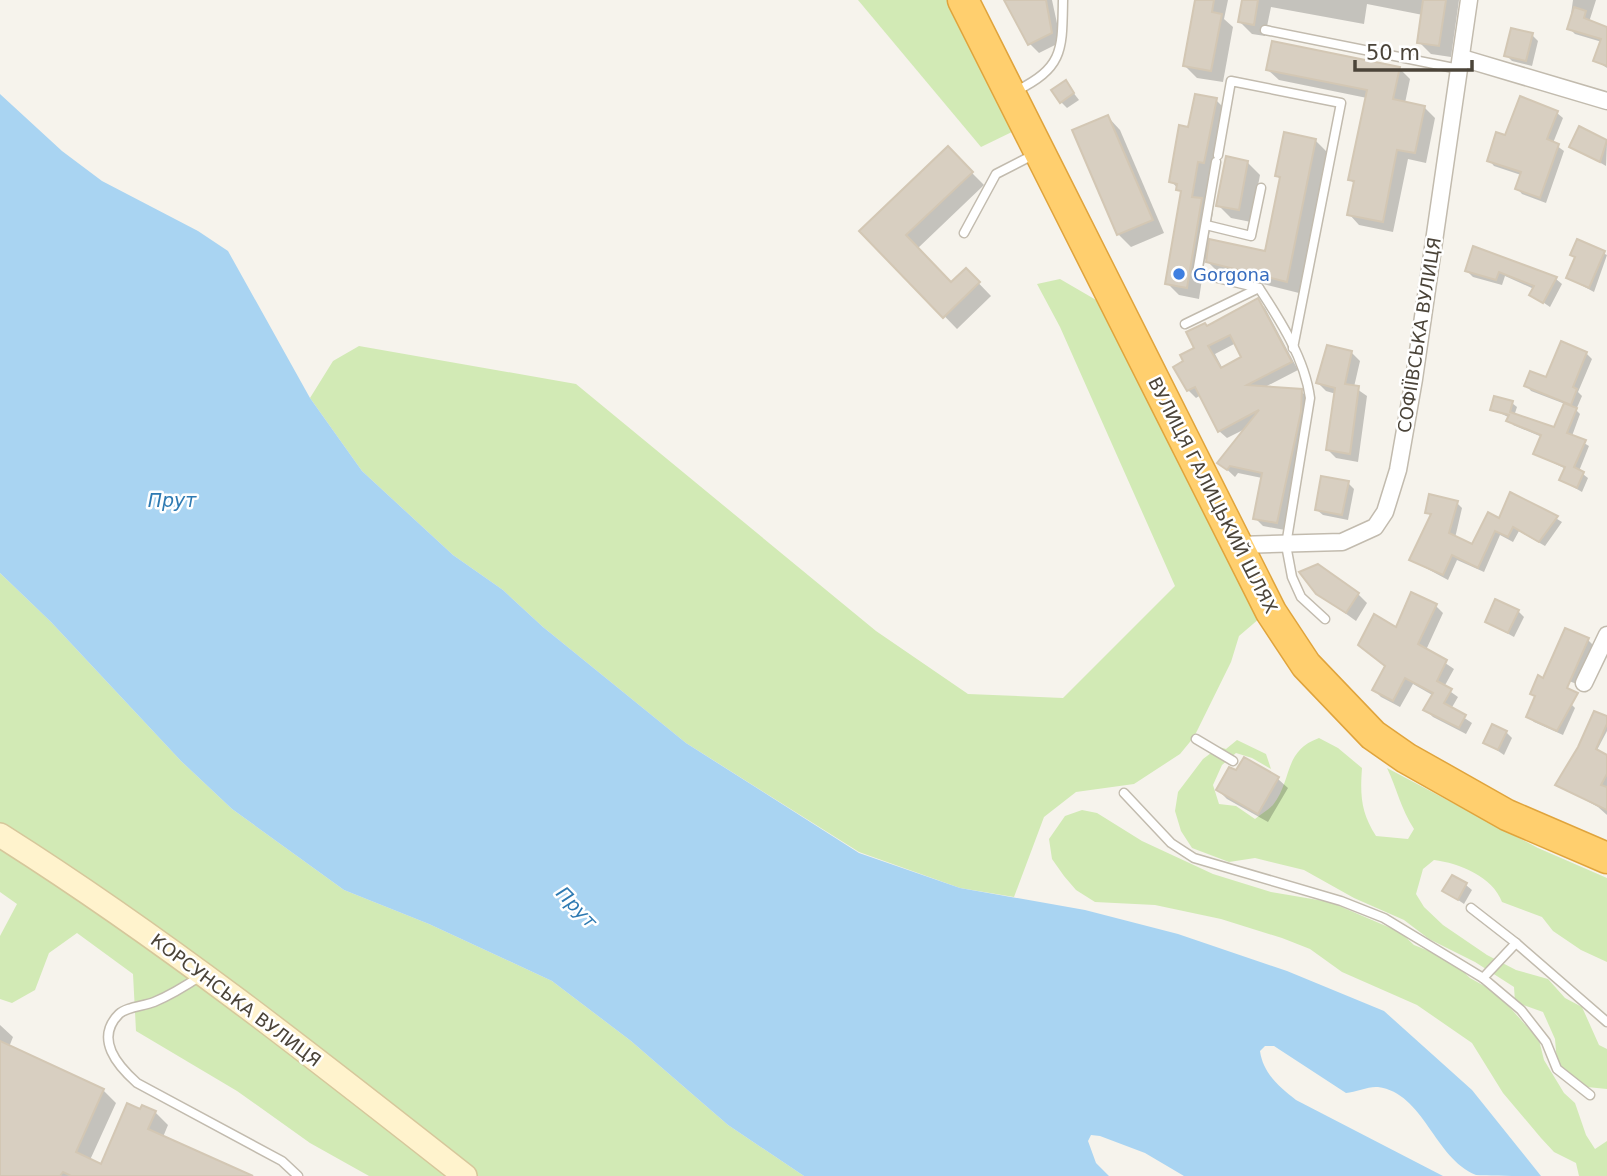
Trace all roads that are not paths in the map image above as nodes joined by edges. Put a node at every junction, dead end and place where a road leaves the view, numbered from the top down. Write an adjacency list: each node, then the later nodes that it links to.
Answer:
1 (963, 0): 6 (highway, ВУЛИЦЯ ГАЛИЦЬКИЙ ШЛЯХ)
2 (1063, 0): 6 (lane)
3 (1469, 0): 5 (street, СОФІЇВСЬКА ВУЛИЦЯ)
4 (1265, 30): 5 (lane)
5 (1461, 63): 7 (street); 16 (street, СОФІЇВСЬКА ВУЛИЦЯ)
6 (1010, 94): 8 (highway, ВУЛИЦЯ ГАЛИЦЬКИЙ ШЛЯХ)
7 (1607, 101)
8 (1039, 152): 11 (lane); 15 (highway, ВУЛИЦЯ ГАЛИЦЬКИЙ ШЛЯХ)
9 (1261, 188): 10 (lane)
10 (1206, 225): 12 (lane); 14 (lane)
11 (964, 233)
12 (1259, 288): 13 (lane); 14 (lane)
13 (1185, 324)
14 (1293, 348): 16 (lane)
15 (1238, 545): 16 (street, СОФІЇВСЬКА ВУЛИЦЯ); 24 (highway, ВУЛИЦЯ ГАЛИЦЬКИЙ ШЛЯХ)
16 (1286, 545): 17 (lane)
17 (1325, 619)
18 (1607, 635): 19 (street)
19 (1584, 683)
20 (1196, 739): 21 (lane)
21 (1233, 761)
22 (1124, 793): 28 (lane)
23 (0, 835): 27 (main road, КОРСУНСЬКА ВУЛИЦЯ)
24 (1607, 858)
25 (1471, 908): 26 (lane)
26 (1516, 943): 28 (lane); 29 (lane)
27 (204, 974): 31 (lane); 32 (main road, КОРСУНСЬКА ВУЛИЦЯ)
28 (1483, 978): 30 (lane)
29 (1607, 1022)
30 (1590, 1095)
31 (298, 1176)
32 (465, 1176)

